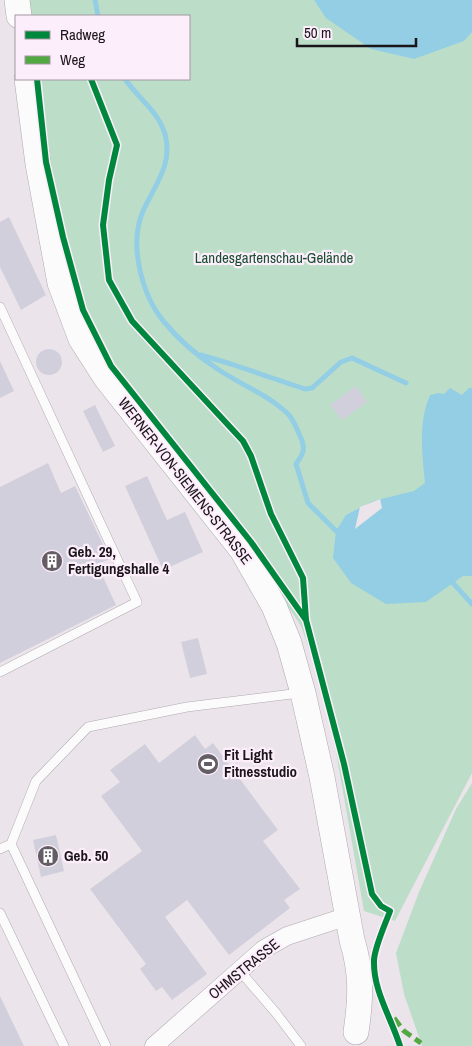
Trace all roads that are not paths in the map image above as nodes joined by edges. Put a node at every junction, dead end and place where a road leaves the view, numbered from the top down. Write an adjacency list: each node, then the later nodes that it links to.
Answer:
1 (17, 0): 2 (street)
2 (19, 15)
3 (27, 80): 6 (street, WERNER-VON-SIEMENS-STRASSE)
4 (0, 306): 5 (lane)
5 (0, 672)
6 (303, 693): 7 (lane); 10 (street, WERNER-VON-SIEMENS-STRASSE)
7 (10, 844): 8 (lane); 14 (lane)
8 (0, 849)
9 (0, 913): 13 (lane)
10 (350, 928): 11 (street, OHMSTRASSE); 12 (street, WERNER-VON-SIEMENS-STRASSE)
11 (239, 970): 15 (street, OHMSTRASSE); 16 (lane)
12 (356, 1039)
13 (64, 1046)
14 (106, 1046)
15 (154, 1046)
16 (301, 1046)

